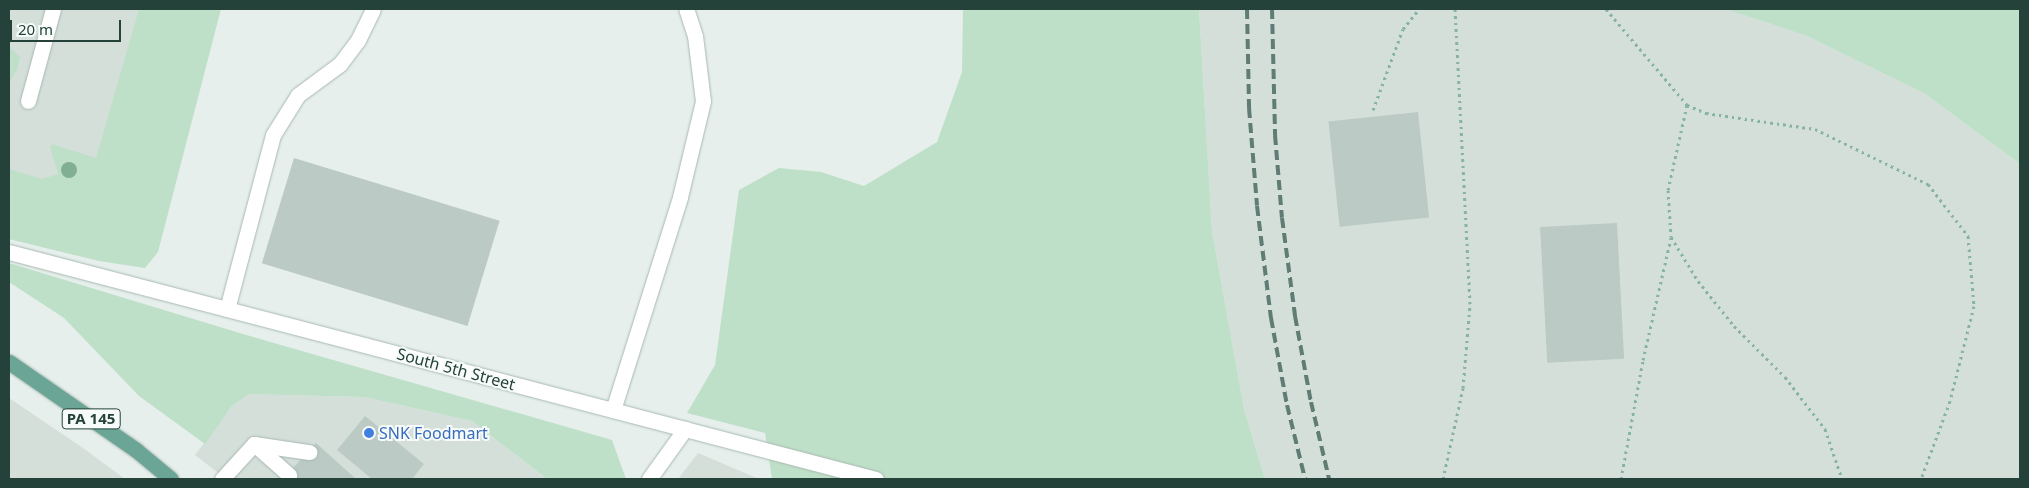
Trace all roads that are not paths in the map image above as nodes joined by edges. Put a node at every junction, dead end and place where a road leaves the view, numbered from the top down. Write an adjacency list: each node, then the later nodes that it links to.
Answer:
1 (53, 9): 4 (lane)
2 (374, 9): 6 (lane)
3 (686, 9): 8 (lane)
4 (28, 101)
5 (9, 252): 6 (lane, South 5th Street)
6 (227, 310): 8 (lane, South 5th Street)
7 (9, 362): 13 (main road, PA 145)
8 (613, 410): 9 (lane, South 5th Street)
9 (685, 429): 15 (lane); 16 (lane, South 5th Street)
10 (254, 444): 11 (lane); 12 (lane); 14 (lane)
11 (309, 452)
12 (289, 475)
13 (171, 479)
14 (222, 479)
15 (650, 479)
16 (876, 479)

